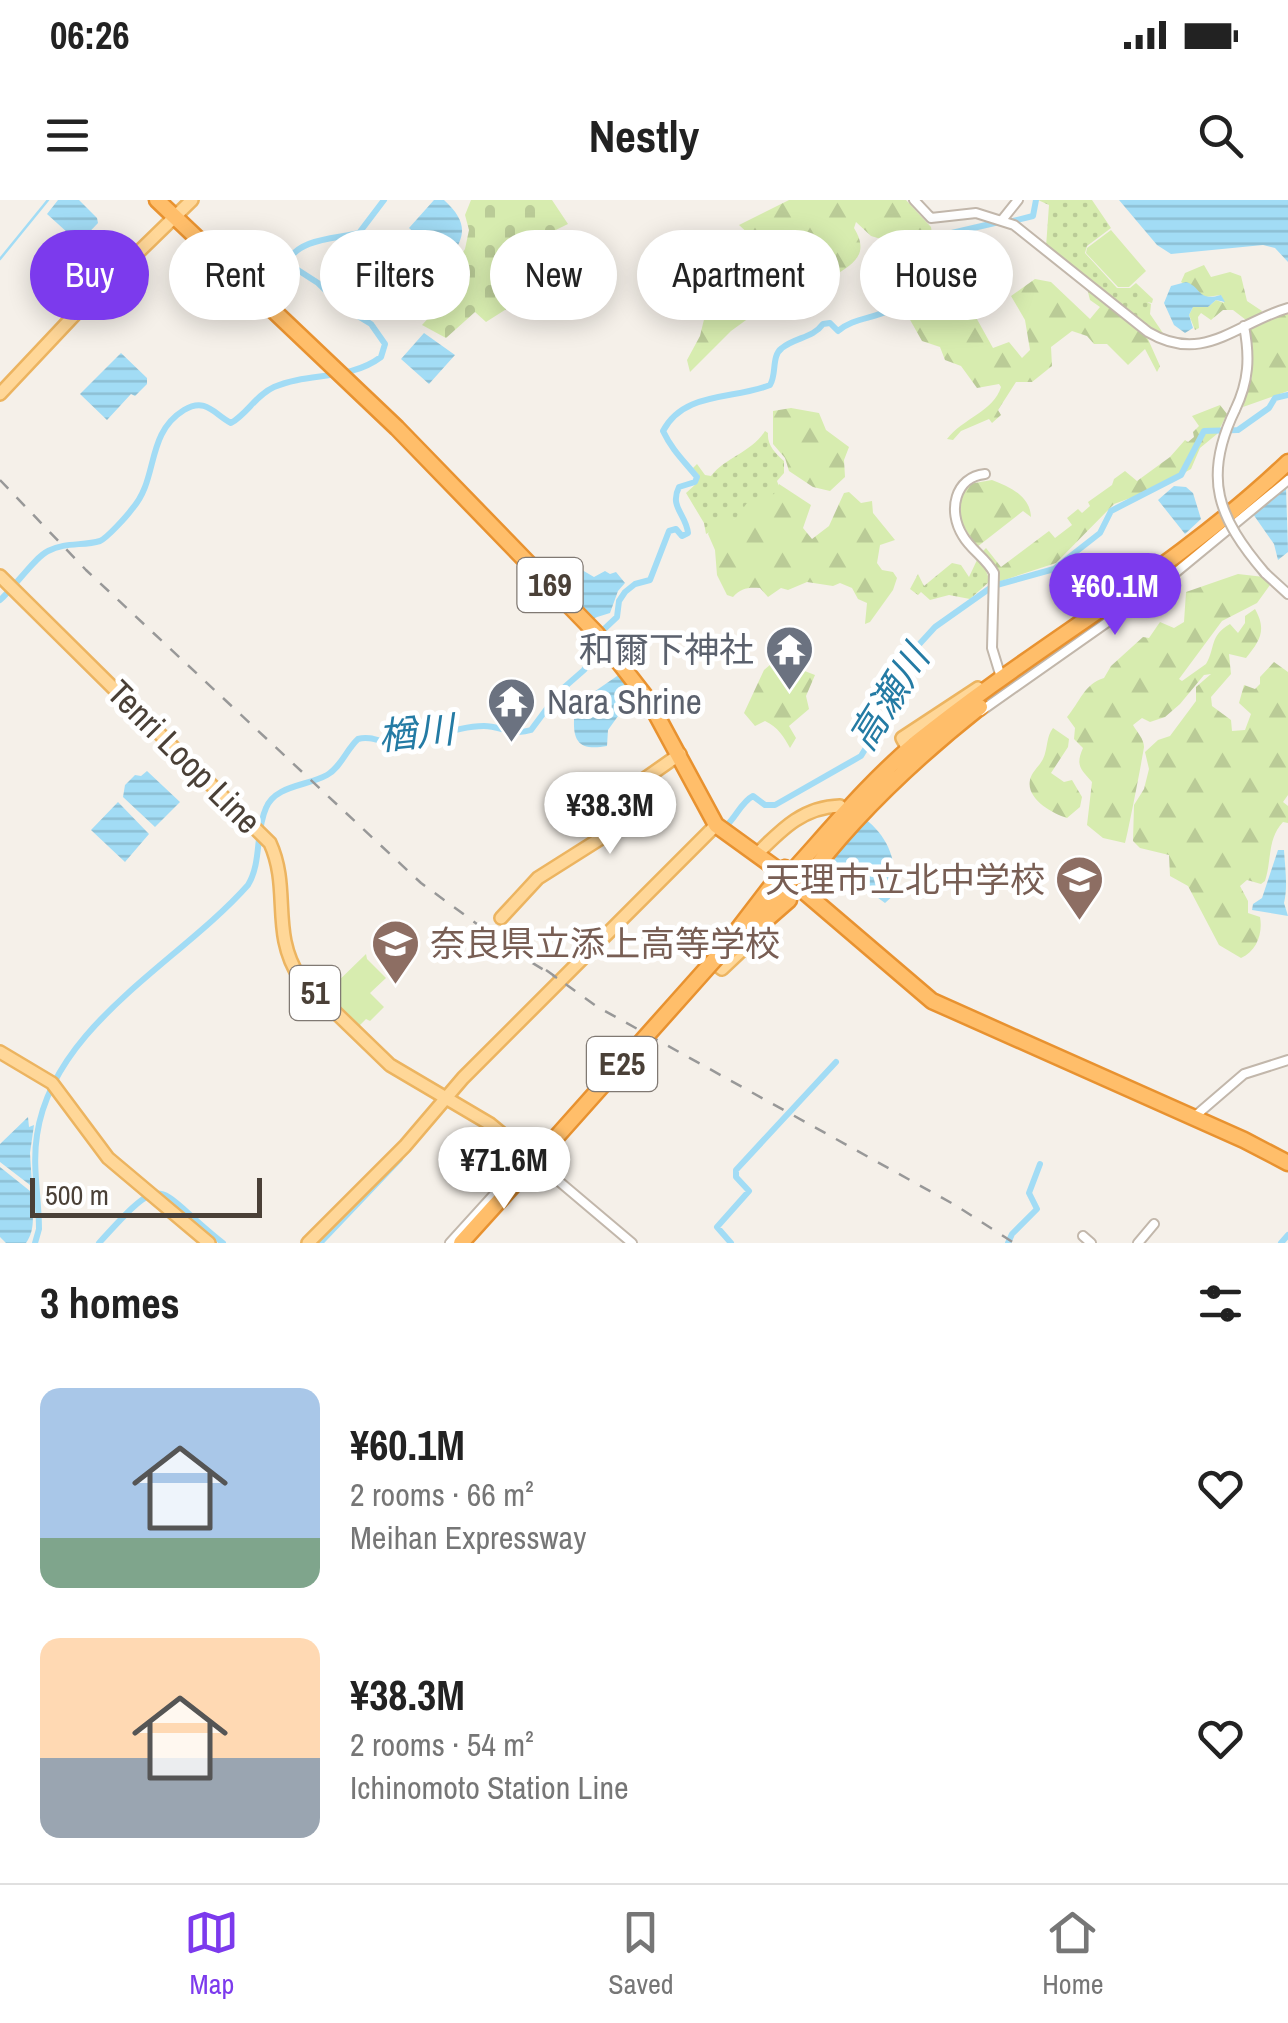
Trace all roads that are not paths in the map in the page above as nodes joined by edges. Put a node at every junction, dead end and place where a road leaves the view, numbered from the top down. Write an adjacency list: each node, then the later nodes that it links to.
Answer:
1 (157, 200): 5 (highway, 169)
2 (192, 200): 5 (main road)
3 (914, 200): 6 (street)
4 (1018, 200): 6 (street)
5 (175, 217): 9 (main road); 20 (highway, 169)
6 (1002, 220): 8 (street)
7 (1288, 308): 8 (street)
8 (1244, 326): 15 (street, bridge)
9 (0, 394)
10 (1288, 453): 18 (main road)
11 (1288, 465): 16 (highway, E25); 17 (highway, E25)
12 (986, 474): 18 (street)
13 (1288, 480): 19 (street)
14 (0, 576): 31 (main road, Tenri Loop Line / 51)
15 (1288, 594)
16 (1056, 642): 19 (highway, E25); 24 (highway, E25)
17 (1031, 666): 19 (highway, E25); 24 (highway, E25)
18 (1000, 674): 19 (main road)
19 (910, 751): 21 (highway); 24 (highway)
20 (680, 754): 22 (highway, 169); 25 (main road)
21 (840, 806): 23 (main road); 24 (highway)
22 (716, 824): 23 (highway, 169); 31 (main road)
23 (757, 854): 24 (highway, 169)
24 (788, 881): 26 (highway, E25); 32 (highway, 169)
25 (500, 918)
26 (718, 960): 27 (main road); 34 (highway, E25, bridge)
27 (667, 1006)
28 (0, 1052): 36 (main road)
29 (1288, 1060): 32 (street)
30 (613, 1066): 34 (main road)
31 (448, 1100): 34 (main road, Tenri Loop Line / 51); 37 (main road)
32 (1194, 1118): 33 (highway, 169)
33 (1288, 1163)
34 (529, 1166): 38 (street); 39 (highway, E25); 40 (street)
35 (1154, 1224): 41 (street)
36 (209, 1243)
37 (308, 1243)
38 (450, 1243)
39 (464, 1243)
40 (632, 1243)
41 (1138, 1243)

